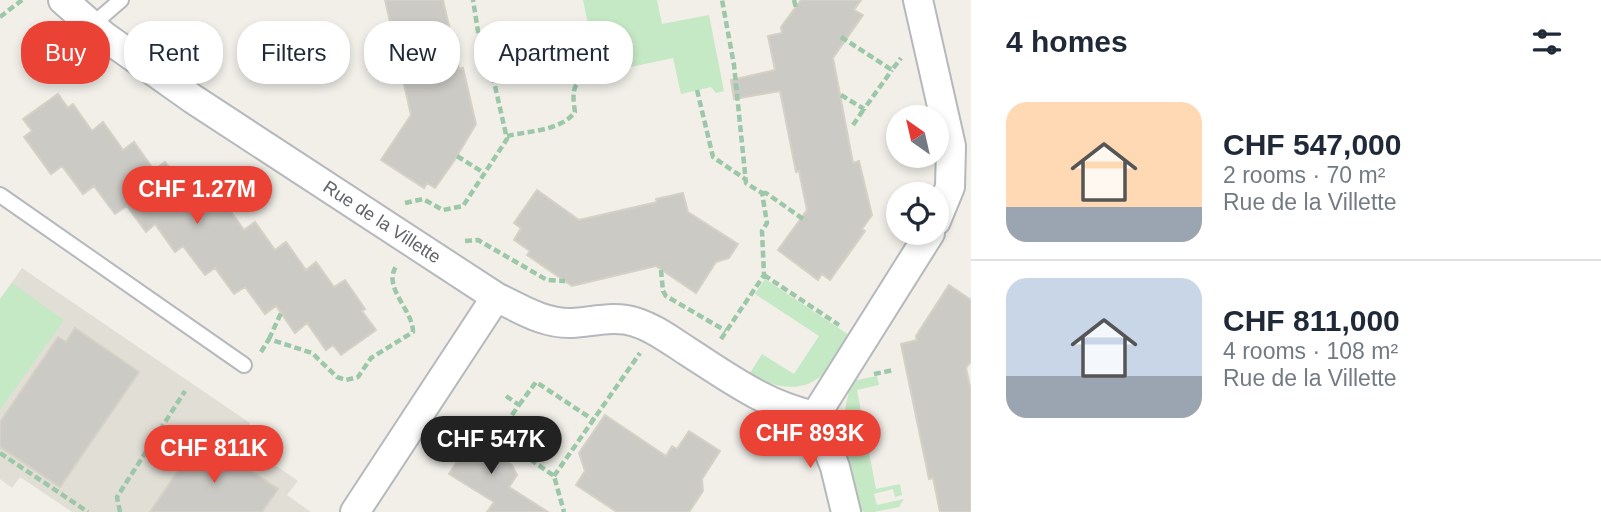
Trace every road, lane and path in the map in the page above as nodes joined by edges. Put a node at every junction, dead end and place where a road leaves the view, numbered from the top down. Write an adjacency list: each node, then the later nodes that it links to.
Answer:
1 (22, 0): 9 (path)
2 (63, 0): 10 (street, Rue de la Villette)
3 (121, 0): 11 (lane)
4 (474, 0): 12 (path)
5 (722, 0): 27 (path)
6 (794, 0): 8 (path)
7 (918, 0): 15 (street)
8 (796, 8)
9 (0, 17)
10 (86, 21)
11 (97, 21)
12 (477, 21)
13 (841, 37): 17 (path)
14 (110, 39): 32 (street, Rue de la Villette)
15 (928, 43): 17 (path); 28 (street)
16 (538, 53): 16 (path)
17 (892, 70): 22 (path)
18 (495, 84): 24 (path)
19 (576, 84): 24 (path)
20 (698, 90): 27 (path)
21 (841, 95): 22 (path)
22 (864, 109): 23 (path)
23 (853, 125)
24 (507, 136): 26 (path)
25 (457, 156): 26 (path)
26 (484, 173): 32 (path)
27 (746, 179): 29 (path)
28 (949, 189)
29 (762, 193): 31 (path); 37 (path)
30 (0, 195): 46 (lane)
31 (806, 220)
32 (381, 222): 34 (street, Rue de la Villette)
33 (456, 241): 38 (path)
34 (415, 242): 39 (street, Rue de la Villette); 42 (path)
35 (922, 245): 43 (street)
36 (661, 270): 41 (path)
37 (764, 275): 41 (path); 43 (path)
38 (565, 281)
39 (496, 298): 45 (street, Rue de la Villette); 56 (street)
40 (281, 313): 42 (path)
41 (726, 331): 45 (path)
42 (269, 339): 46 (path)
43 (862, 341): 50 (street)
44 (643, 348): 51 (path)
45 (705, 363): 50 (street, Rue de la Villette)
46 (244, 365)
47 (185, 391): 55 (path)
48 (506, 396): 49 (path)
49 (519, 405): 51 (path); 53 (path)
50 (815, 416): 58 (street)
51 (595, 421): 53 (path)
52 (0, 453): 54 (path)
53 (554, 476): 57 (path)
54 (88, 512)
55 (120, 512)
56 (355, 512)
57 (564, 512)
58 (846, 512)

